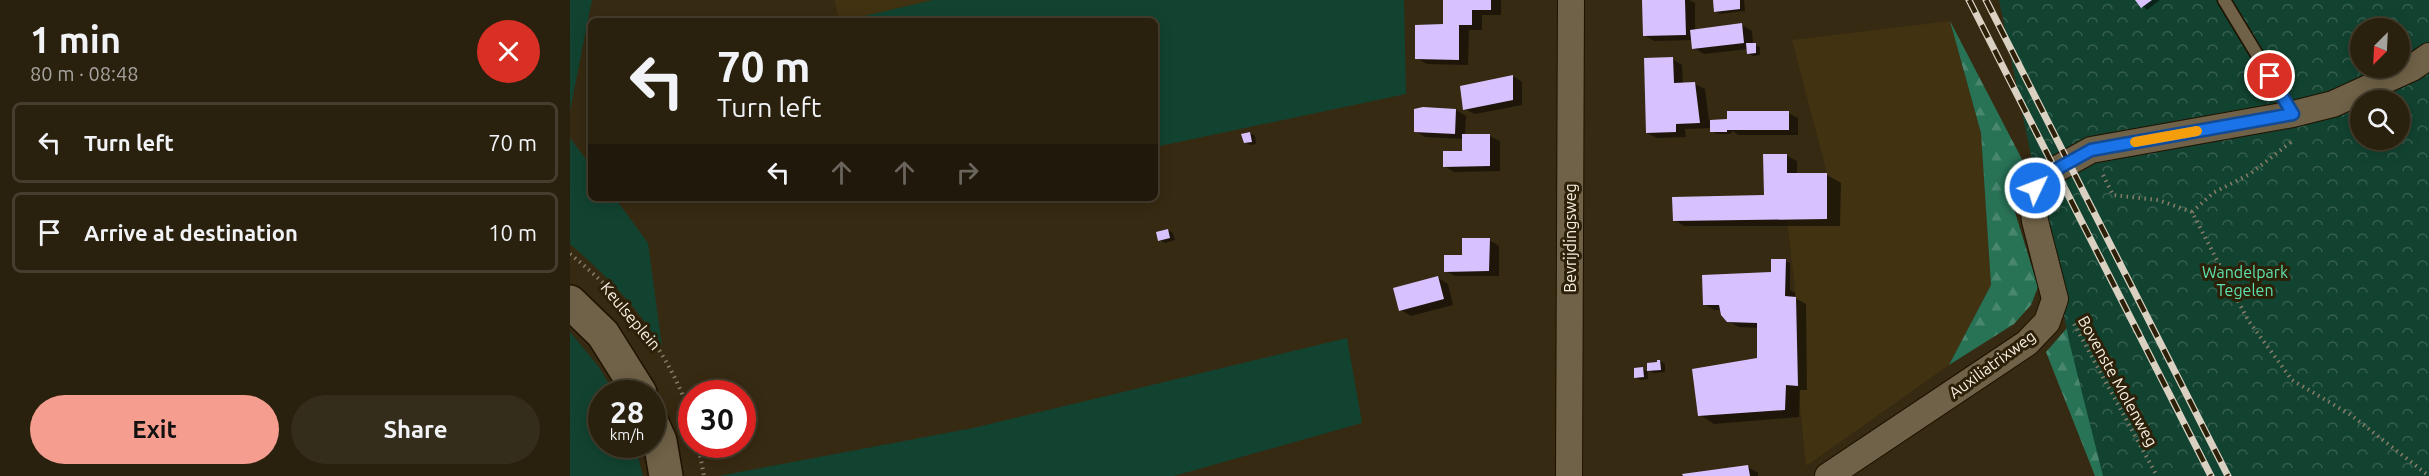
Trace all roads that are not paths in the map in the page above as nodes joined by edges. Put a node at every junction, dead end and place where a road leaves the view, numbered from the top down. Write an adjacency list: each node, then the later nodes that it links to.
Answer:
1 (1571, 0): 9 (street, Bevrijdingsweg)
2 (2224, 0): 4 (lane)
3 (2429, 56): 4 (street)
4 (2293, 114): 10 (street, Auxiliatrixweg)
5 (570, 302): 6 (main road, Keulseplein)
6 (634, 380)
7 (663, 458): 8 (main road)
8 (666, 476)
9 (1569, 476)
10 (1828, 476)

